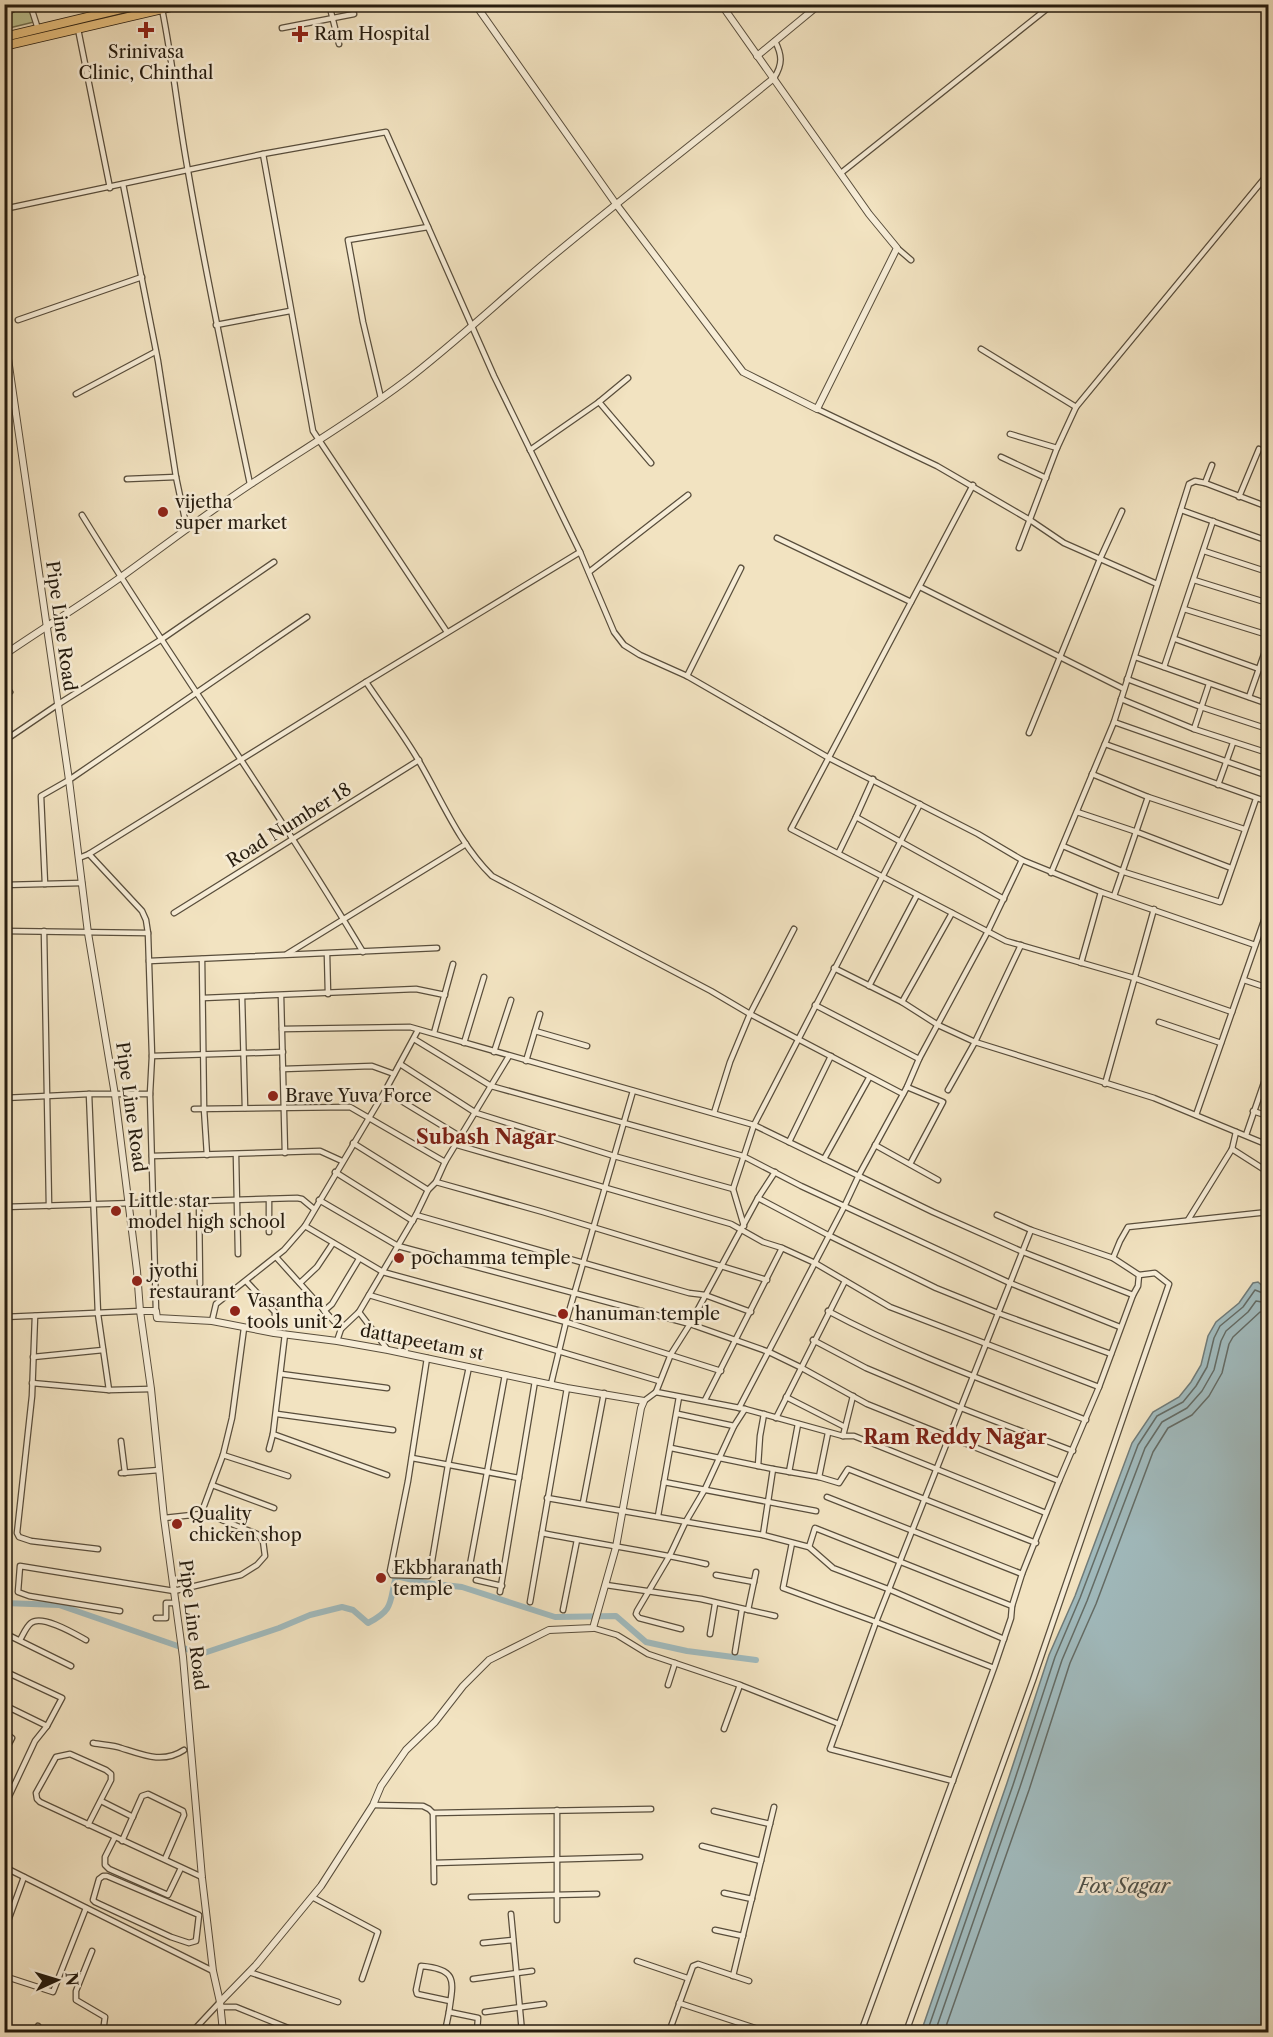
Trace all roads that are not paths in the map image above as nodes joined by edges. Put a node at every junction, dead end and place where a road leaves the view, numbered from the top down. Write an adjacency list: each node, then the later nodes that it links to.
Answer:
1 (23, 4): 12 (street)
2 (30, 4): 16 (street)
3 (142, 4): 10 (main road)
4 (184, 4): 11 (main road)
5 (329, 4): 14 (street)
6 (474, 4): 30 (street)
7 (721, 4): 22 (street)
8 (820, 4): 19 (street)
9 (1053, 4): 26 (street)
10 (116, 7): 16 (main road)
11 (162, 9): 17 (main road); 25 (street)
12 (4, 14)
13 (354, 14): 14 (street)
14 (333, 19): 15 (street); 20 (street)
15 (282, 28)
16 (38, 29): 18 (main road)
17 (78, 29): 21 (main road); 29 (street)
18 (4, 37)
19 (775, 41): 22 (street); 23 (street)
20 (339, 44)
21 (4, 46)
22 (758, 56): 23 (street)
23 (774, 78): 26 (street); 30 (street)
24 (263, 154): 25 (street); 32 (street); 36 (street)
25 (188, 170): 28 (street); 38 (street)
26 (841, 173): 33 (street)
27 (1269, 174): 49 (street)
28 (123, 184): 29 (street); 35 (street)
29 (110, 188): 31 (street)
30 (616, 204): 39 (street); 50 (street)
31 (4, 209)
32 (428, 226): 39 (street); 47 (street)
33 (897, 248): 34 (street); 50 (street)
34 (911, 260)
35 (142, 278): 37 (street); 42 (street)
36 (290, 311): 38 (street); 52 (street)
37 (18, 320)
38 (216, 325): 63 (street)
39 (472, 327): 47 (street); 55 (street)
40 (4, 331): 43 (street, Pipe Line Road)
41 (981, 349): 49 (street)
42 (155, 352): 46 (street); 59 (street)
43 (11, 371): 44 (street); 92 (street, Pipe Line Road)
44 (4, 377)
45 (628, 378): 48 (street)
46 (76, 394)
47 (381, 398): 52 (street)
48 (599, 402): 55 (street); 57 (street)
49 (1076, 406): 53 (street)
50 (817, 409): 64 (street)
51 (1010, 434): 53 (street)
52 (320, 441): 63 (street); 93 (street)
53 (1058, 448): 60 (street)
54 (1259, 449): 66 (street)
55 (530, 450): 78 (street)
56 (1001, 457): 60 (street)
57 (651, 463)
58 (1212, 465): 62 (street)
59 (176, 477): 61 (street); 73 (street)
60 (1046, 478): 71 (street)
61 (127, 479)
62 (1204, 483): 66 (street); 68 (street)
63 (250, 484): 73 (street)
64 (973, 485): 71 (street); 87 (street)
65 (688, 495): 82 (street)
66 (1239, 497): 67 (street)
67 (1269, 507)
68 (1182, 510): 72 (street); 86 (street)
69 (1122, 511): 79 (street)
70 (82, 515): 84 (street)
71 (1030, 520): 76 (street); 79 (street)
72 (1213, 521): 75 (street); 77 (street)
73 (188, 529): 84 (street)
74 (777, 538): 88 (street)
75 (1269, 541)
76 (1019, 548)
77 (1204, 551): 83 (street); 85 (street)
78 (580, 552): 82 (street); 93 (street)
79 (1100, 559): 86 (street); 100 (street)
80 (274, 562): 95 (street)
81 (741, 568): 103 (street)
82 (589, 572): 103 (street)
83 (1269, 572)
84 (120, 578): 92 (street); 95 (street)
85 (1194, 580): 89 (street); 90 (street)
86 (1157, 584): 99 (street)
87 (920, 587): 88 (street); 100 (street)
88 (911, 602): 124 (street)
89 (1269, 603)
90 (1184, 609): 94 (street); 96 (street)
91 (307, 617): 110 (street)
92 (47, 624): 98 (street); 114 (street, Pipe Line Road)
93 (447, 632): 105 (street)
94 (1269, 635)
95 (162, 639): 110 (street); 114 (street)
96 (1175, 639): 101 (street); 102 (street)
97 (1269, 643): 102 (street)
98 (4, 655)
99 (1136, 657): 101 (street); 104 (street)
100 (1060, 658): 108 (street); 119 (street)
101 (1164, 667): 107 (street)
102 (1259, 669): 111 (street)
103 (687, 676): 124 (street)
104 (1127, 679): 108 (street); 115 (street)
105 (366, 682): 125 (street); 126 (street)
106 (4, 684): 109 (street)
107 (1209, 684): 111 (street); 115 (street)
108 (1124, 689): 112 (street)
109 (10, 692)
110 (197, 692): 125 (street); 131 (street)
111 (1249, 698): 113 (street)
112 (1121, 699): 116 (street); 117 (street)
113 (1269, 704)
114 (57, 705): 120 (street); 131 (street, Pipe Line Road)
115 (1201, 707): 117 (street); 118 (street)
116 (1114, 722): 122 (street); 127 (street)
117 (1194, 729): 121 (street)
118 (1269, 729)
119 (1029, 733)
120 (4, 741)
121 (1233, 743): 123 (street); 127 (street)
122 (1105, 744): 128 (street); 132 (street)
123 (1269, 753)
124 (829, 758): 130 (street); 145 (street)
125 (241, 760): 141 (street); 146 (street)
126 (419, 760): 141 (street, Road Number 18); 143 (street)
127 (1226, 761): 129 (street); 132 (street)
128 (1092, 774): 133 (street); 137 (street)
129 (1269, 776)
130 (873, 779): 136 (street); 138 (street)
131 (69, 780): 147 (street, Pipe Line Road); 154 (street)
132 (1218, 784): 134 (street)
133 (1148, 797): 139 (street); 140 (street)
134 (1256, 799): 135 (street); 139 (street)
135 (1269, 802)
136 (920, 804): 142 (street); 148 (street)
137 (1077, 812): 140 (street); 144 (street)
138 (856, 817): 142 (street); 145 (street)
139 (1244, 829): 149 (street)
140 (1137, 832): 149 (street); 150 (street)
141 (292, 838): 162 (street, Road Number 18); 164 (street)
142 (901, 841): 152 (street); 159 (street)
143 (466, 844): 164 (street); 197 (street)
144 (1063, 846): 150 (street); 151 (street)
145 (838, 852): 152 (street)
146 (89, 854): 147 (street); 169 (street)
147 (79, 858): 153 (street, Pipe Line Road)
148 (1022, 860): 151 (street); 159 (street)
149 (1231, 867): 150 (street)
150 (1124, 872): 158 (street)
151 (1052, 873): 156 (street)
152 (881, 877): 157 (street); 181 (street)
153 (82, 883): 154 (street); 168 (street, Pipe Line Road)
154 (45, 884): 155 (street)
155 (4, 885)
156 (1101, 892): 158 (street); 179 (street)
157 (916, 895): 163 (street); 185 (street)
158 (1114, 896): 160 (street)
159 (1004, 899): 170 (street)
160 (1154, 909): 172 (street); 183 (street)
161 (1269, 909): 172 (street)
162 (174, 913)
163 (952, 913): 170 (street); 193 (street)
164 (343, 918): 174 (street); 175 (street)
165 (794, 929): 197 (street)
166 (4, 931): 167 (street)
167 (44, 931): 168 (street); 235 (street)
168 (88, 933): 169 (street); 234 (street, Pipe Line Road)
169 (148, 933): 178 (street)
170 (987, 933): 171 (street); 199 (street)
171 (1021, 945): 179 (street); 206 (street)
172 (1255, 945): 184 (street)
173 (437, 948): 174 (street)
174 (363, 952): 176 (street)
175 (286, 954): 176 (street); 177 (street)
176 (327, 954): 187 (street)
177 (202, 959): 178 (street); 191 (street)
178 (148, 961): 214 (street)
179 (1081, 963): 183 (street)
180 (453, 964): 188 (street)
181 (834, 968): 185 (street); 194 (street)
182 (484, 977): 207 (street)
183 (1134, 978): 195 (street); 225 (street)
184 (1244, 980): 186 (street); 195 (street)
185 (869, 986): 193 (street)
186 (1269, 988)
187 (328, 994): 188 (street); 189 (street)
188 (445, 995): 203 (street)
189 (281, 996): 190 (street); 200 (street)
190 (242, 997): 191 (street); 212 (street)
191 (202, 998): 213 (street)
192 (511, 1000): 211 (street)
193 (902, 1002): 199 (street)
194 (815, 1005): 205 (street); 217 (street)
195 (1232, 1012): 208 (street)
196 (540, 1014): 202 (street)
197 (750, 1014): 205 (street); 243 (street)
198 (1159, 1022): 208 (street)
199 (938, 1025): 206 (street); 217 (street)
200 (282, 1029): 201 (street); 210 (street)
201 (418, 1030): 203 (street); 204 (street)
202 (535, 1031): 209 (street); 218 (street)
203 (434, 1034): 207 (street)
204 (414, 1038): 219 (street); 226 (street)
205 (798, 1039): 216 (street); 248 (street)
206 (975, 1042): 225 (street); 228 (street)
207 (464, 1043): 211 (street)
208 (1221, 1043): 244 (street)
209 (587, 1046)
210 (283, 1052): 212 (street); 220 (street)
211 (494, 1052): 215 (street)
212 (244, 1053): 213 (street); 237 (street)
213 (204, 1054): 214 (street); 240 (street)
214 (152, 1056): 232 (street)
215 (509, 1056): 218 (street); 226 (street)
216 (831, 1056): 223 (street); 253 (street)
217 (919, 1059): 227 (street)
218 (526, 1061): 230 (street)
219 (400, 1064): 222 (street); 242 (street)
220 (283, 1069): 222 (street); 238 (street)
221 (1269, 1071): 224 (street)
222 (394, 1074): 229 (street)
223 (869, 1078): 233 (street); 265 (street)
224 (1267, 1082): 241 (street)
225 (1105, 1084): 244 (street)
226 (491, 1086): 242 (street); 247 (street)
227 (907, 1087): 233 (street); 268 (street)
228 (948, 1090)
229 (385, 1091): 246 (street); 252 (street)
230 (633, 1091): 243 (street); 247 (street)
231 (89, 1094): 234 (street); 235 (street); 285 (street)
232 (150, 1094): 234 (street); 262 (street)
233 (903, 1094): 256 (street)
234 (115, 1095): 283 (street, Pipe Line Road)
235 (47, 1097): 236 (street); 286 (street)
236 (4, 1098)
237 (245, 1108): 238 (street); 240 (street)
238 (283, 1108): 246 (street); 259 (street)
239 (194, 1109): 240 (street)
240 (204, 1109): 260 (street)
241 (1253, 1111): 245 (street); 251 (street)
242 (476, 1113): 252 (street); 263 (street)
243 (714, 1113): 248 (street)
244 (1196, 1115): 249 (street)
245 (1269, 1116)
246 (370, 1117): 254 (street); 267 (street)
247 (624, 1123): 263 (street); 264 (street)
248 (754, 1125): 253 (street); 264 (street)
249 (1236, 1132): 251 (street); 258 (street)
250 (4, 1136): 287 (street)
251 (1246, 1136): 257 (street)
252 (461, 1137): 255 (street)
253 (789, 1142): 265 (street)
254 (353, 1143): 266 (street); 277 (street)
255 (457, 1145): 267 (street); 275 (street)
256 (875, 1145): 268 (street); 272 (street)
257 (1269, 1145)
258 (1232, 1149): 270 (street); 293 (street)
259 (285, 1153): 261 (street); 266 (street)
260 (207, 1155): 261 (street); 262 (street)
261 (236, 1155): 279 (street)
262 (152, 1156): 284 (street)
263 (614, 1156): 275 (street); 276 (street)
264 (743, 1156): 271 (street); 276 (street)
265 (824, 1159): 272 (street)
266 (342, 1161): 269 (street)
267 (445, 1162): 274 (street)
268 (910, 1164): 273 (street)
269 (335, 1172): 281 (street); 294 (street)
270 (1269, 1172)
271 (775, 1173): 278 (street); 288 (street)
272 (859, 1174): 288 (street); 304 (street)
273 (938, 1180)
274 (436, 1182): 277 (street); 296 (street)
275 (606, 1187): 296 (street); 297 (street)
276 (732, 1189): 297 (street)
277 (428, 1190): 291 (street)
278 (758, 1198): 297 (street); 300 (street)
279 (237, 1199): 280 (street); 282 (street); 305 (street)
280 (269, 1199): 289 (street); 299 (street)
281 (319, 1200): 289 (street); 302 (street)
282 (199, 1201): 284 (street); 319 (street)
283 (129, 1202): 284 (street); 285 (street); 324 (street, Pipe Line Road)
284 (155, 1202): 331 (street)
285 (93, 1204): 286 (street); 330 (street)
286 (49, 1206): 287 (street)
287 (6, 1207)
288 (844, 1207): 300 (street); 318 (street)
289 (314, 1209): 295 (street)
290 (1269, 1212): 293 (street)
291 (416, 1215): 294 (street); 309 (street)
292 (997, 1215): 298 (street)
293 (1188, 1220): 307 (street)
294 (413, 1221): 302 (street)
295 (305, 1226): 301 (street); 306 (street)
296 (593, 1227): 309 (street); 311 (street)
297 (743, 1228): 303 (street); 311 (street)
298 (1031, 1230): 304 (street); 307 (street)
299 (269, 1232)
300 (828, 1235): 310 (street); 329 (street)
301 (333, 1243): 308 (street); 317 (street)
302 (398, 1246): 312 (street); 320 (street)
303 (782, 1248): 310 (street); 314 (street)
304 (1023, 1252): 318 (street); 323 (street)
305 (238, 1254)
306 (276, 1257): 315 (street); 317 (street)
307 (1113, 1258): 313 (street)
308 (359, 1259): 312 (street); 325 (street)
309 (583, 1262): 320 (street); 322 (street)
310 (814, 1263): 316 (street); 349 (street)
311 (721, 1266): 314 (street); 322 (street)
312 (383, 1272): 321 (street); 335 (street)
313 (1139, 1275): 323 (street); 555 (street)
314 (767, 1280): 328 (street)
315 (246, 1281): 334 (street); 340 (street)
316 (845, 1281): 326 (street); 345 (street)
317 (300, 1283): 325 (street)
318 (1010, 1283): 329 (street); 337 (street)
319 (200, 1284)
320 (575, 1292): 335 (street); 336 (street)
321 (369, 1295): 327 (street); 348 (street)
322 (705, 1295): 328 (street); 336 (street)
323 (1133, 1295): 337 (street)
324 (140, 1311): 330 (street); 331 (street, dattapeetam st); 367 (street, Pipe Line Road)
325 (324, 1311): 339 (street)
326 (828, 1311): 342 (street); 359 (street)
327 (359, 1312): 339 (street); 347 (street)
328 (751, 1312): 344 (street)
329 (998, 1313): 345 (street); 351 (street)
330 (98, 1314): 332 (street); 346 (street)
331 (157, 1314): 334 (street, dattapeetam st)
332 (35, 1316): 333 (street); 352 (street)
333 (4, 1317)
334 (212, 1321): 338 (street, dattapeetam st)
335 (566, 1322): 348 (street); 350 (street)
336 (690, 1324): 344 (street); 350 (street)
337 (1120, 1327): 351 (street)
338 (244, 1328): 340 (street, dattapeetam st); 395 (street)
339 (341, 1329): 343 (street)
340 (274, 1333): 341 (street, dattapeetam st)
341 (285, 1335): 343 (street, dattapeetam st); 357 (street)
342 (813, 1340): 354 (street); 377 (street)
343 (338, 1341): 347 (street, dattapeetam st)
344 (736, 1341): 349 (street); 356 (street)
345 (985, 1344): 359 (street); 364 (street)
346 (103, 1350): 352 (street); 368 (street)
347 (388, 1350): 353 (street, dattapeetam st)
348 (559, 1352): 361 (street); 363 (street)
349 (769, 1352): 354 (street); 376 (street)
350 (671, 1354): 356 (street); 361 (street)
351 (1111, 1354): 364 (street)
352 (33, 1357): 362 (street)
353 (427, 1358): 355 (street, dattapeetam st); 396 (street)
354 (800, 1366): 372 (street); 373 (street)
355 (469, 1367): 358 (street, dattapeetam st); 398 (street)
356 (721, 1371): 374 (street)
357 (281, 1374): 365 (street); 378 (street)
358 (502, 1374): 360 (street, dattapeetam st); 404 (street)
359 (973, 1376): 377 (street); 382 (street)
360 (535, 1380): 363 (street, dattapeetam st); 408 (street)
361 (659, 1381): 369 (street)
362 (32, 1383): 368 (street); 434 (street)
363 (551, 1384): 366 (street, dattapeetam st)
364 (1099, 1387): 382 (street)
365 (387, 1388)
366 (567, 1388): 370 (street, dattapeetam st); 414 (street)
367 (151, 1389): 368 (street); 402 (street, Pipe Line Road)
368 (109, 1390)
369 (656, 1392): 371 (street); 375 (street)
370 (604, 1393): 375 (street, dattapeetam st); 417 (street)
371 (679, 1396): 374 (street); 379 (street)
372 (853, 1396): 385 (street); 390 (street)
373 (786, 1397): 381 (street); 385 (street)
374 (705, 1400): 376 (street)
375 (644, 1401): 419 (street)
376 (742, 1408): 380 (street); 384 (street)
377 (961, 1408): 390 (street); 394 (street)
378 (277, 1414): 386 (street); 388 (street)
379 (678, 1414): 384 (street); 393 (street)
380 (764, 1414): 381 (street); 399 (street)
381 (776, 1418): 383 (street)
382 (1086, 1420): 394 (street)
383 (798, 1424): 387 (street); 403 (street)
384 (734, 1425): 397 (street)
385 (845, 1427): 389 (street)
386 (393, 1430)
387 (828, 1433): 389 (street); 407 (street)
388 (273, 1434): 392 (street); 405 (street)
389 (843, 1436): 401 (street)
390 (948, 1438): 401 (street); 409 (street)
391 (121, 1442): 402 (street)
392 (269, 1449)
393 (671, 1449): 397 (street); 410 (street)
394 (1073, 1450): 409 (street)
395 (224, 1455): 406 (street); 411 (street)
396 (412, 1458): 398 (street); 438 (street)
397 (720, 1458): 399 (street); 412 (street)
398 (448, 1465): 404 (street); 438 (street)
399 (758, 1466): 400 (street)
400 (773, 1469): 403 (street); 416 (street)
401 (935, 1469): 415 (street); 421 (street)
402 (159, 1470): 424 (street, Pipe Line Road)
403 (789, 1472): 407 (street)
404 (486, 1473): 408 (street); 438 (street)
405 (387, 1475)
406 (288, 1476)
407 (819, 1477): 415 (street)
408 (519, 1478): 442 (street)
409 (1059, 1481): 421 (street)
410 (664, 1482): 412 (street); 423 (street)
411 (212, 1485): 418 (street); 422 (street)
412 (705, 1489): 416 (street); 425 (street)
413 (827, 1497): 426 (street)
414 (547, 1498): 417 (street); 427 (street)
415 (926, 1499): 426 (street); 431 (street)
416 (767, 1502): 420 (street); 428 (street)
417 (583, 1503): 419 (street)
418 (274, 1508)
419 (623, 1510): 423 (street); 432 (street)
420 (816, 1511)
421 (1046, 1513): 431 (street)
422 (201, 1514): 424 (street); 447 (street)
423 (658, 1516): 425 (street)
424 (164, 1518): 447 (street, Pipe Line Road)
425 (684, 1523): 428 (street); 435 (street)
426 (912, 1530): 436 (street); 440 (street)
427 (542, 1533): 429 (street); 448 (street)
428 (763, 1535): 430 (street)
429 (577, 1540): 432 (street); 452 (street)
430 (792, 1543): 433 (street); 457 (street)
431 (1036, 1543): 440 (street)
432 (616, 1547): 435 (street); 444 (street)
433 (809, 1547): 436 (street); 445 (street)
434 (98, 1549)
435 (670, 1555): 437 (street); 446 (street)
436 (900, 1561): 445 (street); 451 (street)
437 (705, 1564)
438 (430, 1570)
439 (756, 1572): 443 (street)
440 (1022, 1574): 451 (street)
441 (716, 1575): 443 (street)
442 (476, 1580)
443 (754, 1582): 453 (street)
444 (606, 1585): 446 (street); 458 (street)
445 (888, 1589): 457 (street); 462 (street)
446 (650, 1590): 449 (street); 459 (street)
447 (174, 1591): 450 (street, Pipe Line Road); 454 (street)
448 (530, 1602)
449 (715, 1604): 453 (street); 461 (street)
450 (176, 1606): 456 (street); 503 (street, Pipe Line Road)
451 (1012, 1606): 462 (street)
452 (563, 1610)
453 (745, 1610): 455 (street); 465 (street)
454 (120, 1611)
455 (775, 1616)
456 (156, 1618)
457 (876, 1622): 468 (street); 473 (street)
458 (594, 1625): 466 (street); 482 (street)
459 (681, 1629)
460 (4, 1633): 463 (street)
461 (710, 1634)
462 (1004, 1639): 468 (street)
463 (20, 1640): 464 (street); 467 (street)
464 (86, 1640)
465 (735, 1652)
466 (675, 1663): 470 (street); 471 (street)
467 (71, 1666)
468 (994, 1668): 480 (street)
469 (4, 1671): 474 (street)
470 (668, 1685)
471 (740, 1685): 473 (street); 475 (street)
472 (4, 1705): 474 (street)
473 (839, 1724): 480 (street)
474 (47, 1726): 483 (street)
475 (724, 1729)
476 (4, 1732): 479 (street)
477 (93, 1743): 478 (street)
478 (184, 1750)
479 (4, 1753)
480 (953, 1781): 554 (street)
481 (101, 1801): 489 (street); 491 (street); 491 (street)
482 (374, 1805): 488 (street); 508 (street)
483 (4, 1807)
484 (774, 1807): 490 (street)
485 (651, 1809): 486 (street)
486 (557, 1810): 488 (street); 497 (street)
487 (714, 1811): 490 (street)
488 (433, 1813): 499 (street)
489 (133, 1817): 493 (street); 496 (street)
490 (770, 1824): 498 (street)
491 (88, 1826): 492 (street)
492 (115, 1837): 493 (street); 501 (street)
493 (122, 1841): 496 (street)
494 (702, 1846): 498 (street)
495 (640, 1857): 497 (street)
496 (165, 1859): 501 (street)
497 (556, 1859): 499 (street); 507 (street)
498 (761, 1861): 510 (street)
499 (434, 1863): 504 (street)
500 (4, 1867): 502 (street)
501 (181, 1868): 503 (street)
502 (24, 1877): 511 (street); 517 (street)
503 (202, 1878): 525 (street, Pipe Line Road)
504 (434, 1882)
505 (724, 1893): 510 (street)
506 (597, 1894): 507 (street)
507 (557, 1895): 509 (street); 515 (street)
508 (312, 1897): 527 (street); 532 (street)
509 (471, 1897)
510 (752, 1899): 518 (street)
511 (86, 1908): 514 (street); 529 (street)
512 (110, 1910): 514 (street); 519 (street); 519 (street)
513 (511, 1914): 520 (street)
514 (106, 1918): 522 (street)
515 (557, 1920)
516 (715, 1930): 518 (street)
517 (4, 1932)
518 (743, 1935): 530 (street)
519 (171, 1937): 522 (street)
520 (513, 1940): 521 (street); 528 (street)
521 (483, 1943)
522 (166, 1948): 525 (street)
523 (92, 1951): 545 (street)
524 (637, 1961): 531 (street)
525 (213, 1971): 538 (street, Pipe Line Road)
526 (532, 1971): 528 (street)
527 (249, 1972): 536 (street); 538 (street)
528 (516, 1974): 533 (street); 540 (street)
529 (4, 1976)
530 (733, 1976): 531 (street); 534 (street)
531 (687, 1978): 537 (street)
532 (362, 1979)
533 (473, 1979)
534 (749, 1981)
535 (450, 2001): 535 (street); 541 (street)
536 (338, 2002)
537 (679, 2002): 552 (street); 553 (street)
538 (220, 2004): 546 (street); 547 (street, Pipe Line Road); 548 (street)
539 (544, 2004): 540 (street)
540 (520, 2008): 542 (street); 551 (street)
541 (448, 2012): 549 (street); 550 (street)
542 (485, 2012)
543 (38, 2026): 544 (street)
544 (35, 2032)
545 (103, 2032)
546 (192, 2032)
547 (223, 2032)
548 (298, 2032)
549 (445, 2032)
550 (477, 2032)
551 (522, 2032)
552 (669, 2032)
553 (794, 2032)
554 (861, 2032)
555 (906, 2032)

